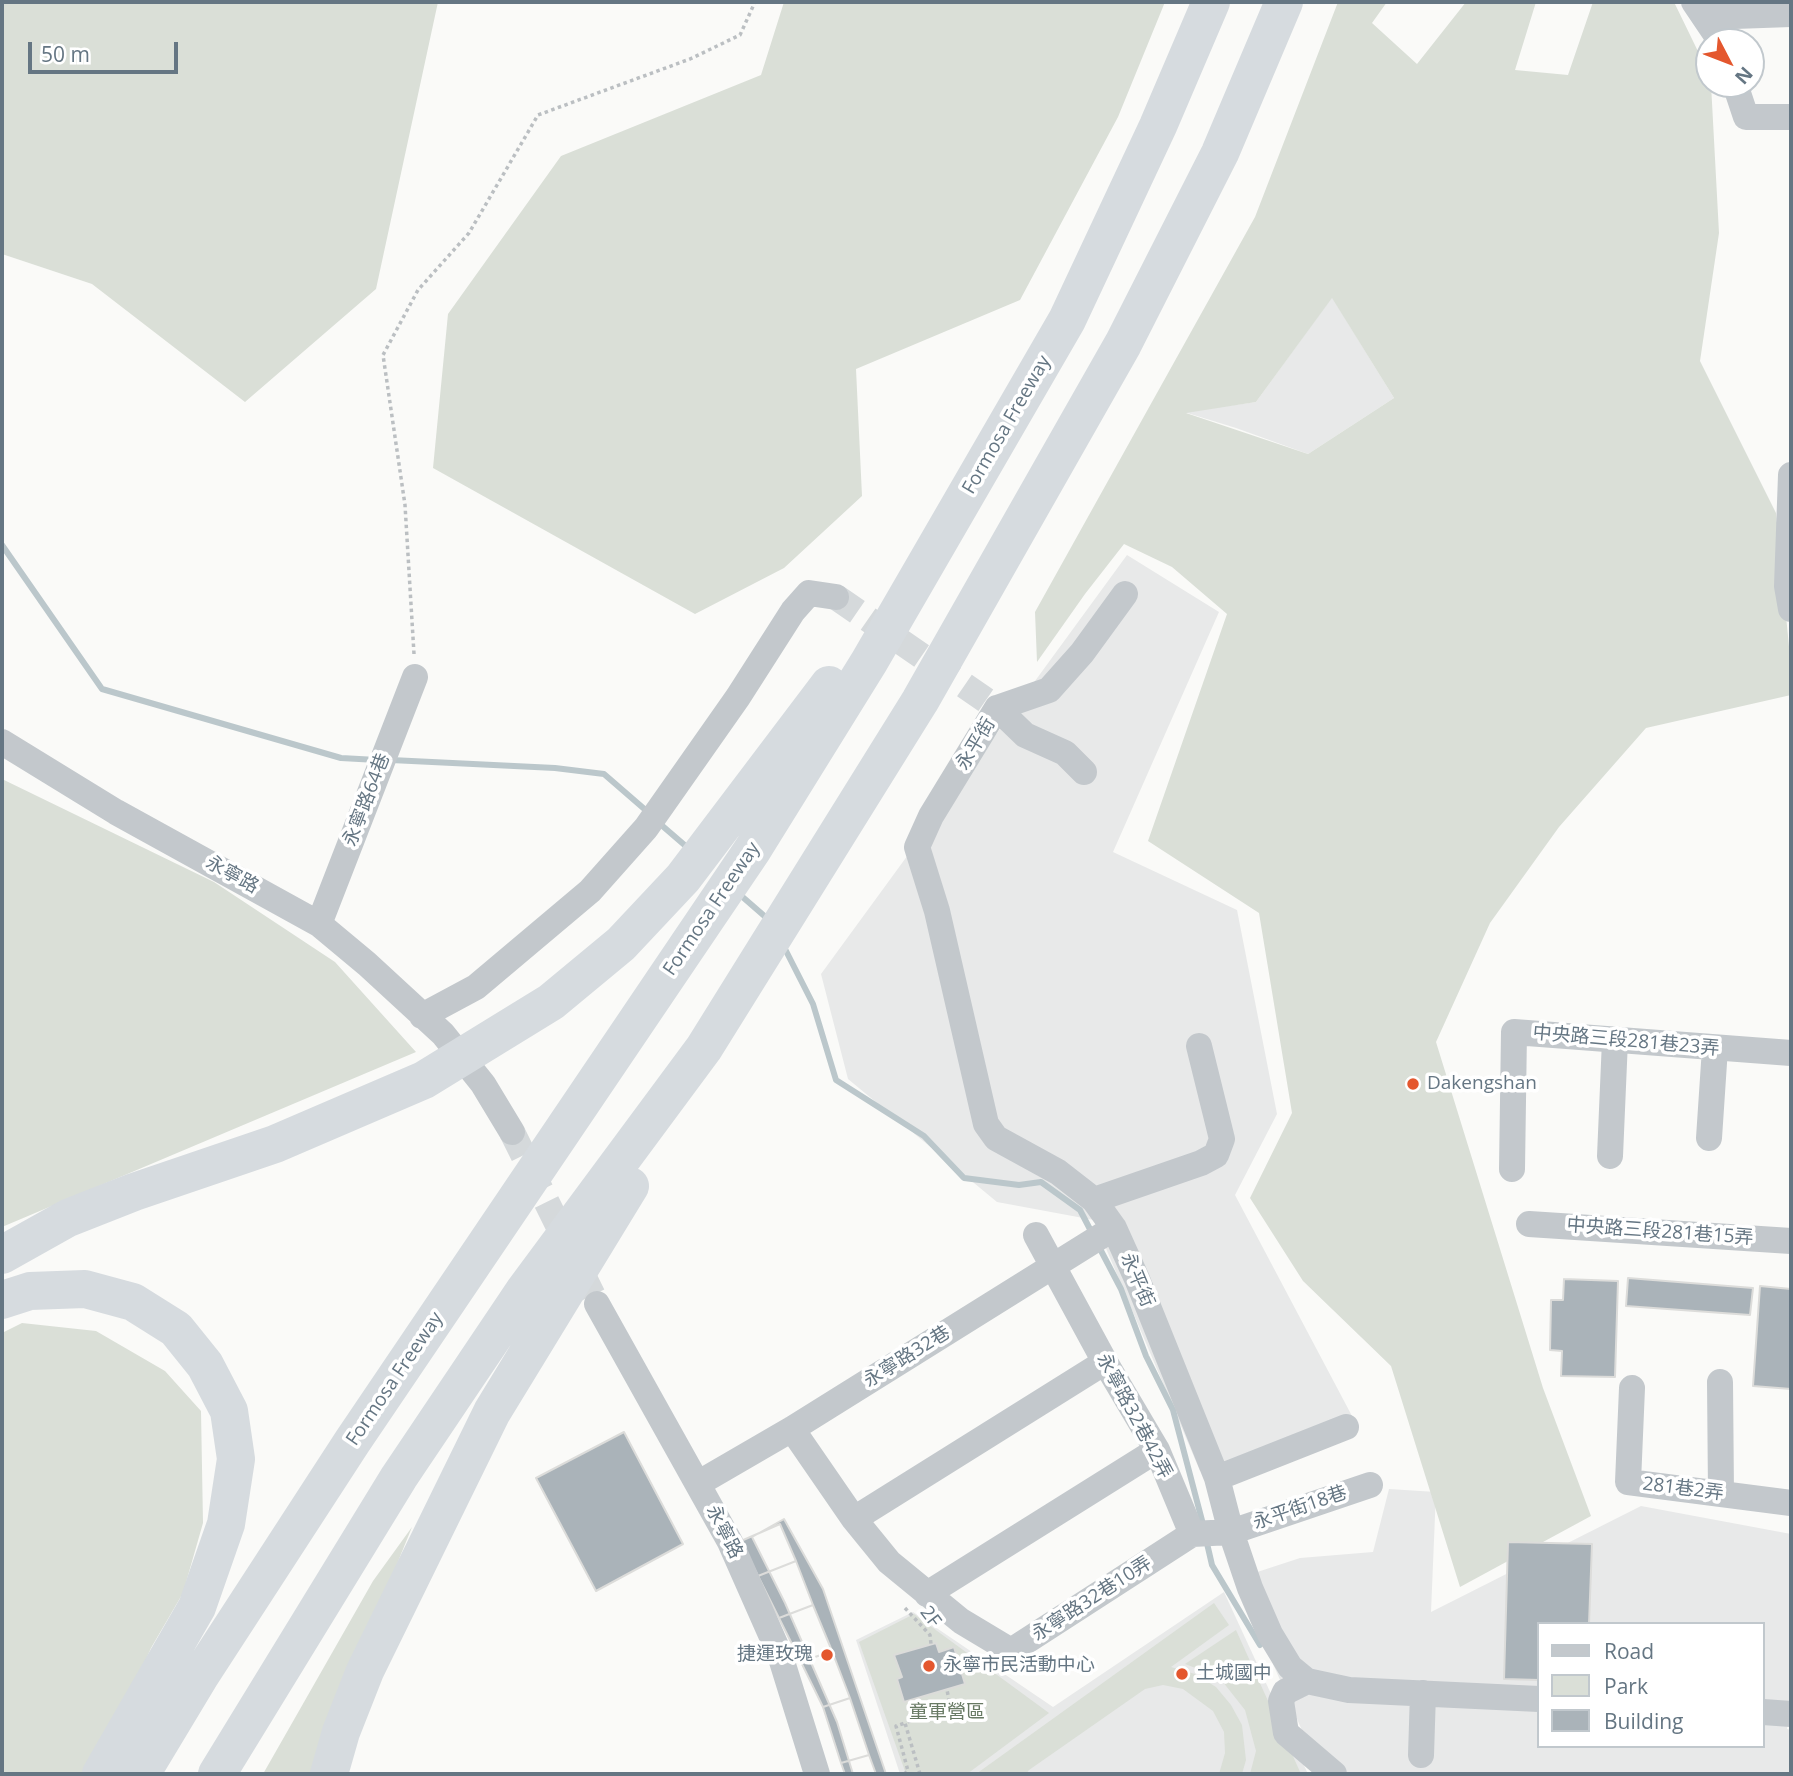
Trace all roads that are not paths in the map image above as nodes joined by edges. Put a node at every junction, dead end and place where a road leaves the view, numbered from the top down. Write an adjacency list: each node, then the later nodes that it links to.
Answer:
1 (1211, 2): 8 (highway, Formosa Freeway)
2 (1284, 2): 21 (highway)
3 (1700, 9): 4 (street); 5 (street)
4 (1791, 14)
5 (1712, 28)
6 (1740, 98): 7 (street)
7 (1791, 117)
8 (1068, 320): 33 (highway); 60 (highway, Formosa Freeway)
9 (1791, 475): 12 (street)
10 (1125, 594): 14 (street)
11 (836, 597): 18 (street)
12 (1791, 609)
13 (415, 677): 17 (street, 永寧路64巷)
14 (998, 708): 16 (street); 28 (street, 永平街)
15 (2, 742): 17 (street, 永寧路)
16 (1084, 772)
17 (319, 924): 18 (street, 永寧路)
18 (422, 1016): 24 (street, 永寧路)
19 (1615, 1040): 22 (street, 中央路三段281巷23弄); 26 (street); 27 (street, 中央路三段281巷23弄)
20 (1199, 1046): 28 (street)
21 (704, 1048): 52 (highway); 61 (highway)
22 (1714, 1048): 23 (street, 中央路三段281巷23弄); 25 (street)
23 (1791, 1053)
24 (512, 1132)
25 (1709, 1138)
26 (1610, 1156)
27 (1512, 1169)
28 (1094, 1200): 30 (street, 永平街)
29 (1529, 1224): 32 (street, 中央路三段281巷15弄)
30 (1114, 1228): 34 (street, 永寧路32巷); 43 (street, 永平街)
31 (1036, 1235): 34 (street, 永寧路32巷42弄)
32 (1791, 1241)
33 (2, 1255)
34 (1053, 1265): 37 (street, 永寧路32巷42弄); 41 (street, 永寧路32巷)
35 (2, 1300): 59 (highway)
36 (597, 1304): 44 (street, 永寧路)
37 (1105, 1362): 42 (street, 永寧路32巷42弄); 48 (street)
38 (1720, 1382): 46 (street)
39 (1632, 1388): 46 (street, 281巷2弄)
40 (1346, 1427): 43 (street)
41 (792, 1429): 44 (street, 永寧路32巷); 48 (street, 永寧路32巷10弄)
42 (1157, 1450): 50 (street, 永寧路32巷42弄); 51 (street)
43 (1217, 1478): 49 (street, 永平街)
44 (699, 1483): 64 (street, 永寧路)
45 (1370, 1485): 49 (street, 永平街18巷)
46 (1721, 1494): 47 (street, 281巷2弄)
47 (1791, 1503)
48 (854, 1519): 51 (street, 永寧路32巷10弄)
49 (1231, 1532): 50 (street); 53 (street, 永平街)
50 (1192, 1534): 51 (street, 永寧路32巷10弄)
51 (916, 1601)
52 (390, 1622): 62 (highway); 63 (highway)
53 (1307, 1681): 54 (street); 65 (street)
54 (1423, 1693): 55 (street); 58 (street)
55 (1538, 1699)
56 (1765, 1712): 57 (street)
57 (1791, 1714)
58 (1421, 1755)
59 (101, 1774)
60 (141, 1774)
61 (217, 1774)
62 (329, 1774)
63 (346, 1774)
64 (817, 1774)
65 (1335, 1774)

